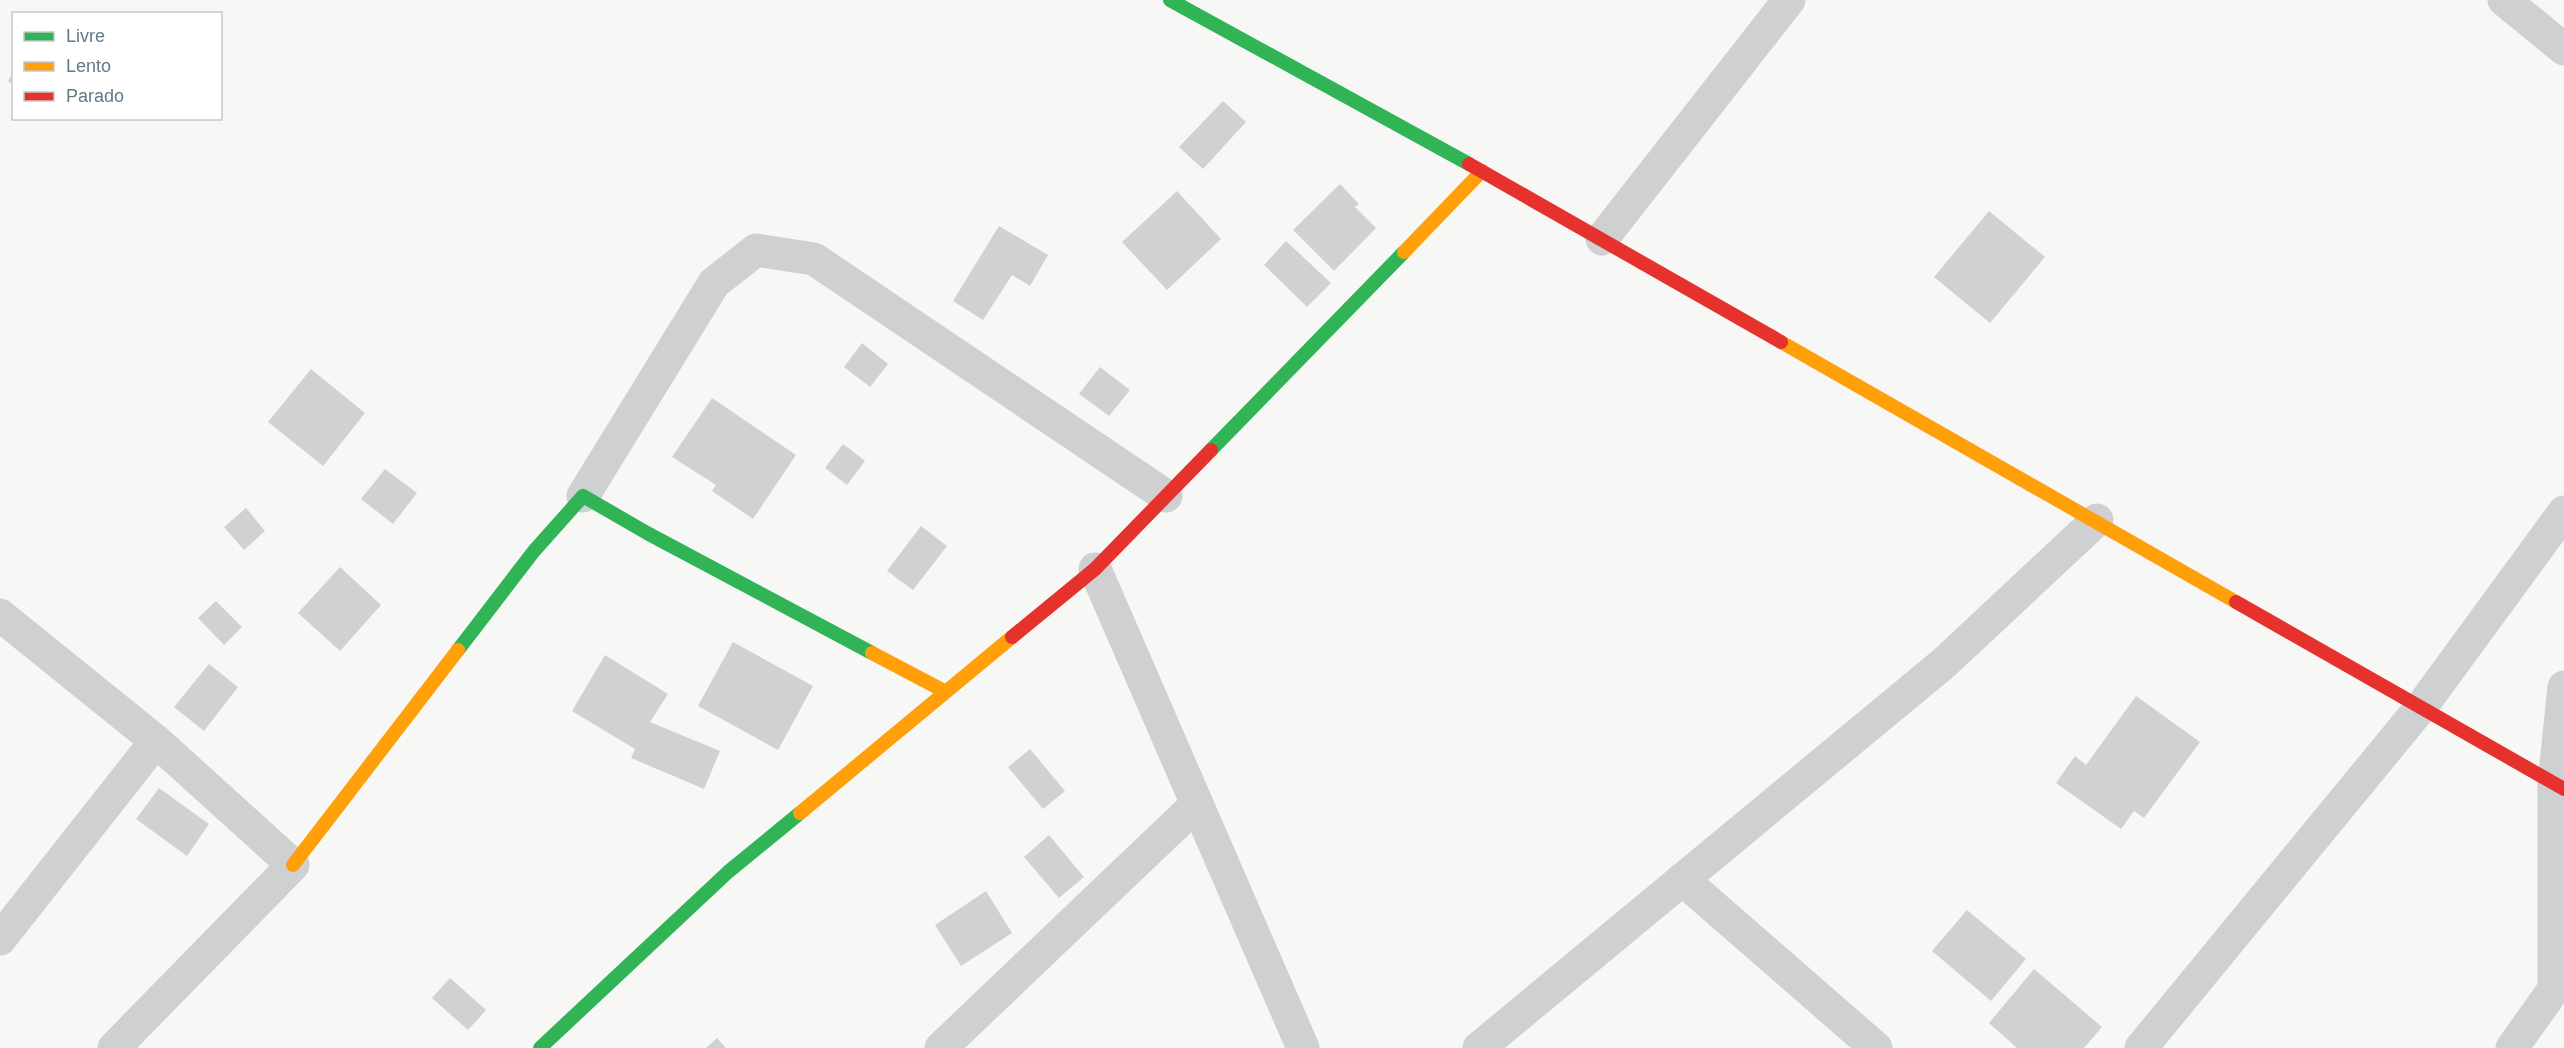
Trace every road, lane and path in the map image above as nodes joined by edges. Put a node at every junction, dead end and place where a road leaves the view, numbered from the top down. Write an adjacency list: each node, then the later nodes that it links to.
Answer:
1 (1170, 0): 5 (street)
2 (1789, 0): 6 (street)
3 (2505, 0): 4 (street)
4 (2564, 49)
5 (1482, 171): 6 (street); 8 (street)
6 (1602, 239): 10 (street)
7 (583, 496): 8 (street); 14 (street); 19 (street)
8 (1166, 496): 11 (street)
9 (2564, 512): 15 (street)
10 (2097, 520): 15 (street); 20 (street)
11 (1095, 569): 14 (street); 18 (street)
12 (0, 615): 16 (street)
13 (2564, 687): 17 (street)
14 (946, 692): 24 (street)
15 (2422, 706): 17 (street); 29 (street)
16 (156, 741): 19 (street); 21 (street)
17 (2559, 786): 22 (street)
18 (1197, 804): 25 (street); 26 (street)
19 (293, 865): 23 (street)
20 (1682, 879): 27 (street); 28 (street)
21 (0, 939)
22 (2559, 986): 30 (street)
23 (114, 1048)
24 (540, 1048)
25 (941, 1048)
26 (1303, 1048)
27 (1479, 1048)
28 (1876, 1048)
29 (2141, 1048)
30 (2512, 1048)

